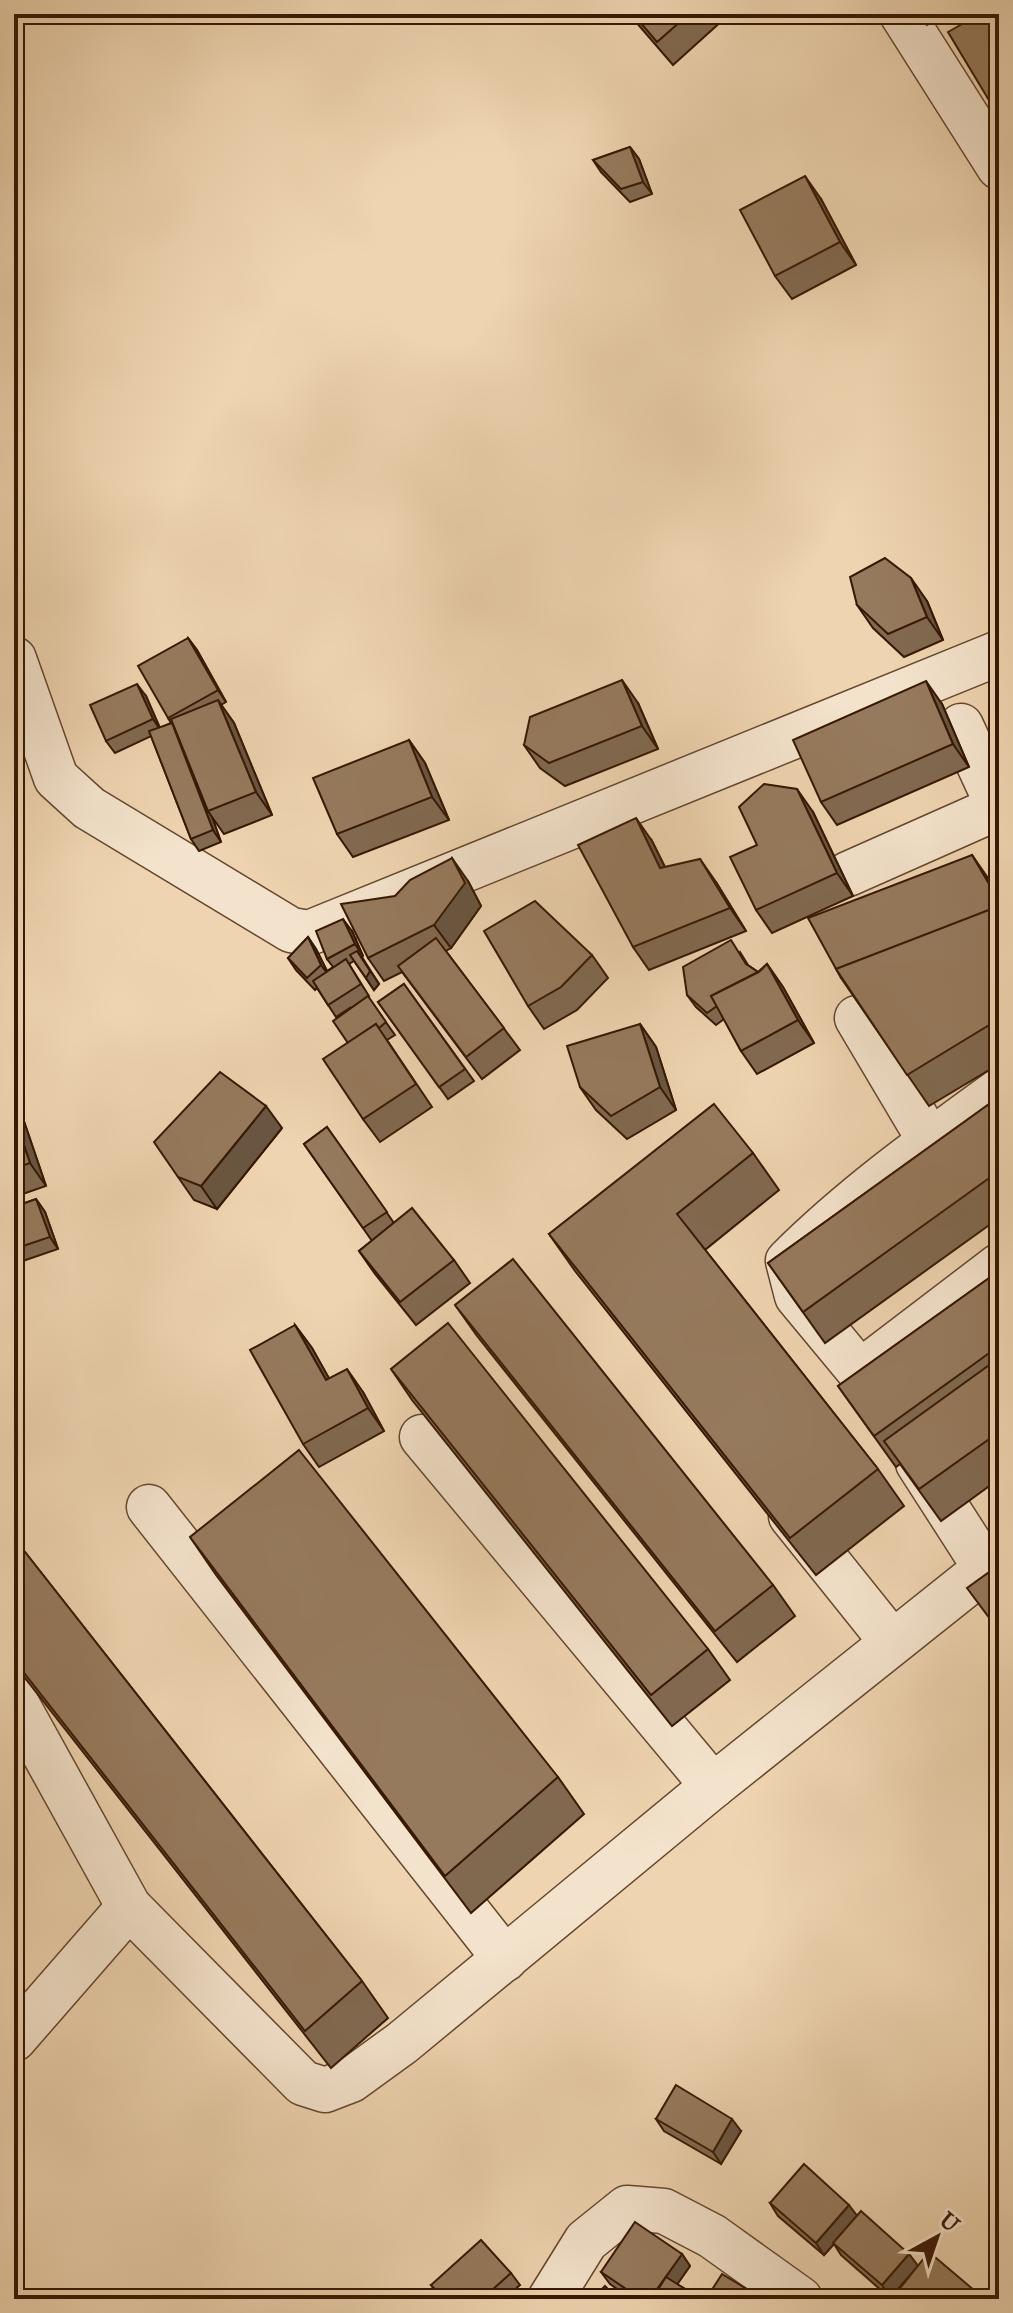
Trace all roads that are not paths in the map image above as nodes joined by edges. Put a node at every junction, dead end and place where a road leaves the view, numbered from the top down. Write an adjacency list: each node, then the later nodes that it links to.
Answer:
1 (902, 14): 2 (street)
2 (999, 167)
3 (999, 653): 4 (street)
4 (14, 659)
5 (961, 726): 6 (street)
6 (999, 807): 7 (street)
7 (848, 874)
8 (857, 1018): 10 (street)
9 (999, 1091): 10 (street)
10 (930, 1141): 12 (street)
11 (999, 1266): 12 (street)
12 (860, 1372): 16 (street)
13 (422, 1437): 19 (street)
14 (764, 1483): 17 (street)
15 (149, 1507): 21 (street)
16 (994, 1572): 17 (street)
17 (892, 1642): 19 (street)
18 (14, 1699): 20 (street)
19 (713, 1786): 21 (street)
20 (129, 1907): 21 (street); 22 (street)
21 (505, 1959)
22 (14, 2039)
23 (550, 2299): 24 (street)
24 (800, 2299)

